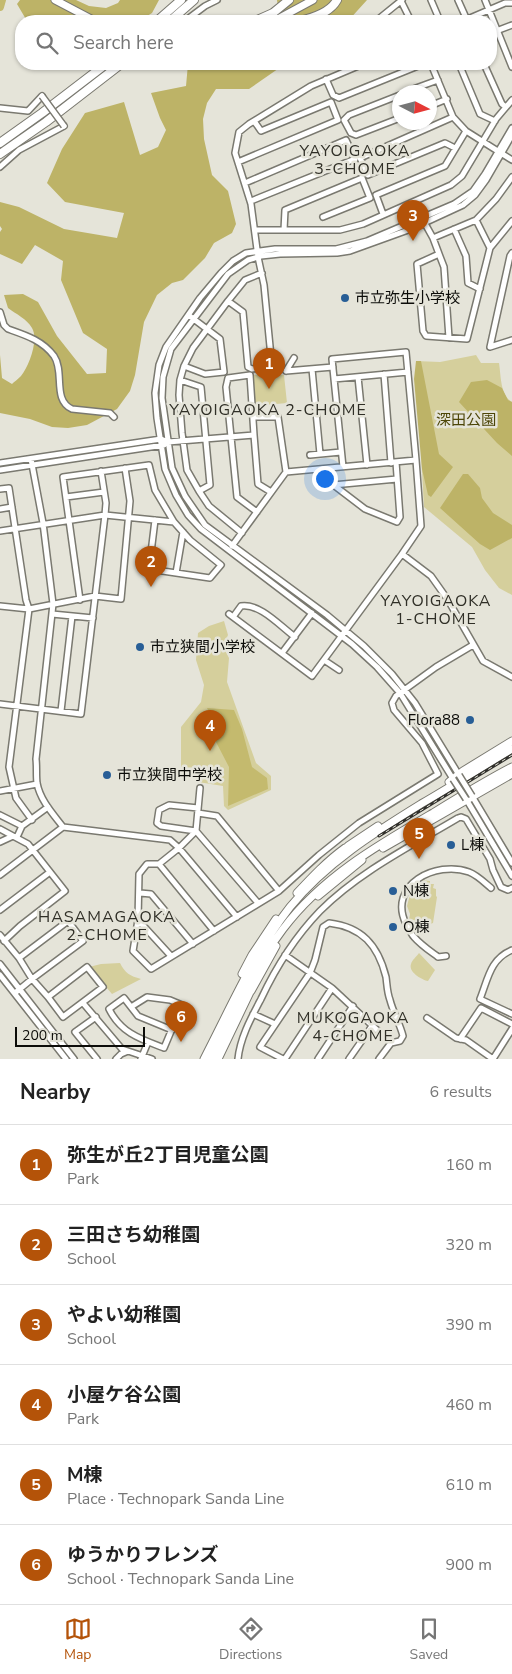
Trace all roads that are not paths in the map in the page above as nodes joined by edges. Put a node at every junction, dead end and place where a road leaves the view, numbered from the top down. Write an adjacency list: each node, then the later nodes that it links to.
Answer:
1 (55, 0): 14 (main road)
2 (181, 0): 15 (highway)
3 (194, 0): 16 (highway)
4 (217, 0): 17 (street)
5 (289, 0): 18 (highway)
6 (313, 0): 19 (main road)
7 (338, 0): 20 (highway)
8 (431, 0): 23 (street)
9 (458, 0): 24 (street)
10 (485, 0): 13 (street)
11 (402, 1): 21 (street); 22 (street)
12 (512, 1): 13 (street)
13 (489, 10): 25 (street); 26 (street)
14 (84, 15)
15 (164, 15)
16 (177, 15)
17 (193, 15)
18 (268, 15)
19 (285, 15)
20 (318, 15)
21 (386, 15)
22 (408, 15)
23 (437, 15)
24 (463, 15)
25 (477, 15)
26 (491, 15)
27 (512, 25): 28 (street)
28 (497, 30): 29 (street)
29 (512, 67)
30 (97, 70): 53 (highway)
31 (113, 70): 57 (highway)
32 (348, 70): 37 (street)
33 (408, 70): 37 (street)
34 (434, 70): 38 (street)
35 (462, 70): 49 (street)
36 (487, 70): 44 (street)
37 (326, 79): 47 (street)
38 (438, 80): 39 (street); 41 (street)
39 (424, 85)
40 (392, 98): 48 (street)
41 (447, 99): 43 (street); 46 (street)
42 (512, 100): 44 (street)
43 (437, 103)
44 (506, 107): 49 (street)
45 (0, 108): 60 (street, bridge)
46 (454, 117): 51 (street); 55 (street)
47 (254, 121): 59 (street); 59 (street)
48 (392, 121)
49 (495, 121): 54 (street)
50 (512, 128): 56 (street)
51 (466, 130): 54 (street); 55 (street)
52 (512, 135): 56 (street)
53 (0, 142)
54 (484, 142): 56 (street); 64 (street)
55 (455, 148): 64 (street)
56 (500, 152): 58 (street); 66 (street)
57 (0, 154)
58 (512, 160)
59 (238, 162): 62 (street)
60 (0, 167)
61 (512, 177): 67 (street)
62 (245, 183): 63 (street); 63 (street)
63 (251, 201): 70 (street)
64 (383, 214): 71 (street)
65 (324, 217): 71 (street)
66 (423, 220): 72 (street); 74 (street); 77 (street)
67 (476, 220): 69 (street); 73 (street)
68 (512, 221): 73 (street)
69 (454, 229): 72 (street); 80 (street)
70 (255, 230): 71 (street); 74 (street)
71 (284, 230)
72 (433, 238): 76 (street)
73 (490, 248): 80 (street)
74 (257, 251): 77 (street); 83 (street)
75 (512, 253): 78 (street)
76 (439, 254): 85 (street); 85 (street)
77 (258, 257): 79 (street); 83 (street)
78 (509, 270): 86 (street)
79 (262, 273): 81 (street); 81 (street)
80 (480, 289): 85 (street)
81 (228, 301): 84 (street)
82 (0, 312): 96 (street)
83 (191, 317): 84 (street); 101 (street); 103 (street)
84 (207, 329): 88 (street); 88 (street)
85 (449, 338)
86 (512, 340)
87 (294, 358): 90 (street)
88 (184, 366): 95 (street)
89 (333, 368): 90 (street); 91 (street); 94 (street)
90 (312, 369): 106 (street)
91 (408, 372): 92 (street); 109 (street)
92 (384, 374): 93 (street); 111 (street)
93 (358, 377): 94 (street); 113 (street)
94 (334, 379): 105 (street)
95 (180, 380): 100 (street); 102 (street)
96 (114, 417)
97 (253, 418): 98 (street); 99 (street); 119 (street)
98 (254, 435): 99 (street); 125 (street)
99 (231, 437): 100 (street); 129 (street)
100 (206, 438): 102 (street); 123 (street)
101 (161, 439): 103 (street); 104 (street); 108 (street)
102 (183, 441): 103 (street); 123 (street)
103 (168, 442): 104 (street); 140 (street)
104 (162, 446): 112 (street); 141 (street)
105 (341, 452): 106 (street); 114 (street)
106 (320, 454): 107 (street)
107 (310, 455)
108 (31, 459): 110 (street); 112 (street)
109 (416, 460): 111 (street); 142 (street)
110 (0, 463)
111 (393, 463): 113 (street); 120 (street)
112 (33, 465): 117 (street); 135 (street)
113 (368, 465): 114 (street)
114 (343, 467): 116 (street)
115 (125, 468): 118 (street); 131 (street); 134 (street)
116 (325, 469): 119 (street); 121 (street)
117 (0, 470)
118 (101, 472): 124 (street); 126 (street)
119 (289, 472): 125 (street)
120 (397, 479): 121 (street); 121 (street)
121 (332, 485)
122 (0, 489): 127 (street)
123 (198, 491): 139 (street)
124 (104, 492): 126 (street); 130 (street)
125 (271, 492): 129 (street)
126 (66, 497): 132 (street)
127 (12, 507): 128 (street); 136 (street)
128 (0, 509)
129 (257, 512): 139 (street)
130 (105, 515): 131 (street); 132 (street); 144 (street)
131 (129, 518): 133 (street); 144 (street)
132 (69, 520): 135 (street); 145 (street)
133 (155, 520): 134 (street); 143 (street)
134 (174, 522): 138 (street)
135 (42, 523): 136 (street); 146 (street)
136 (15, 528): 137 (street); 148 (street)
137 (0, 530)
138 (183, 532): 143 (street); 143 (street)
139 (242, 533): 140 (street)
140 (234, 546): 141 (street); 153 (street)
141 (230, 551): 149 (street)
142 (402, 554): 153 (street); 156 (street)
143 (176, 573)
144 (95, 596): 145 (street); 152 (street)
145 (80, 600): 146 (street)
146 (53, 604): 148 (street); 150 (street)
147 (0, 606): 148 (street)
148 (29, 609): 163 (street)
149 (312, 613): 154 (street); 155 (street)
150 (52, 614): 151 (street); 164 (street)
151 (72, 616): 152 (street); 165 (street)
152 (93, 618): 165 (street)
153 (346, 631): 155 (street); 161 (street)
154 (295, 636): 157 (street); 157 (street)
155 (342, 636): 158 (street); 161 (street)
156 (473, 645): 160 (street); 161 (street)
157 (282, 653): 158 (street)
158 (324, 660): 159 (street)
159 (339, 670)
160 (512, 677)
161 (402, 691): 170 (street); 198 (street)
162 (0, 704): 163 (street)
163 (17, 706): 164 (street); 172 (street)
164 (42, 709): 165 (street); 171 (street)
165 (61, 711)
166 (512, 741): 170 (main road)
167 (512, 749): 200 (main road)
168 (512, 767): 195 (main road)
169 (512, 774): 175 (main road)
170 (456, 777): 175 (street, bridge); 187 (main road)
171 (37, 784): 172 (street); 176 (street)
172 (14, 788): 174 (street); 179 (street)
173 (200, 788): 177 (street)
174 (0, 791)
175 (469, 798): 189 (main road); 190 (street); 194 (street)
176 (48, 807): 179 (street); 181 (street)
177 (198, 811): 183 (street); 183 (street); 198 (street)
178 (0, 815): 180 (street)
179 (32, 820): 180 (street)
180 (22, 826): 184 (street)
181 (63, 827): 186 (street); 188 (street)
182 (0, 829): 184 (street)
183 (196, 831): 186 (street); 201 (street)
184 (15, 837): 185 (street); 188 (street)
185 (0, 842)
186 (179, 848): 191 (street); 203 (street)
187 (345, 848): 200 (main road); 219 (main road)
188 (32, 850): 192 (street); 193 (street)
189 (362, 860): 195 (main road); 223 (main road)
190 (512, 863)
191 (159, 864): 199 (street); 205 (street)
192 (50, 872): 202 (street); 207 (street)
193 (0, 875)
194 (512, 876)
195 (329, 880): 216 (main road)
196 (490, 888): 213 (street)
197 (512, 888): 211 (street)
198 (279, 891): 201 (street)
199 (140, 893): 204 (street); 209 (street)
200 (300, 897): 208 (main road)
201 (258, 903): 203 (street)
202 (0, 910)
203 (237, 918): 205 (street)
204 (138, 920): 212 (street); 212 (street)
205 (214, 931): 209 (street)
206 (0, 935): 207 (street)
207 (4, 940): 214 (street)
208 (264, 943): 219 (main road); 248 (main road)
209 (193, 944): 212 (street)
210 (512, 950): 229 (street)
211 (285, 955): 217 (street); 228 (street)
212 (171, 956)
213 (446, 956)
214 (19, 958): 220 (street); 220 (street)
215 (0, 964): 222 (street)
216 (260, 964): 223 (main road); 249 (main road)
217 (310, 973): 221 (street); 232 (street); 239 (street)
218 (0, 974): 222 (street)
219 (241, 976): 247 (main road)
220 (32, 979): 222 (street); 224 (street)
221 (332, 988): 226 (street); 252 (street)
222 (17, 991): 242 (street); 243 (street)
223 (251, 991): 250 (main road)
224 (48, 997): 225 (street); 225 (street)
225 (83, 1003): 230 (street)
226 (353, 1006): 234 (street); 253 (street)
227 (131, 1007): 236 (street); 236 (street); 238 (street)
228 (253, 1014): 232 (street); 251 (street)
229 (512, 1014)
230 (96, 1018): 240 (street); 244 (street)
231 (427, 1018): 237 (street)
232 (275, 1024): 252 (street)
233 (512, 1024): 237 (street)
234 (372, 1026): 239 (street); 254 (street)
235 (512, 1029): 256 (street)
236 (172, 1030): 238 (street)
237 (460, 1038): 256 (street)
238 (148, 1042): 241 (street)
239 (391, 1043): 255 (street)
240 (128, 1051): 241 (street); 245 (street)
241 (142, 1057): 246 (street)
242 (66, 1059)
243 (74, 1059)
244 (97, 1059)
245 (116, 1059)
246 (152, 1059)
247 (199, 1059)
248 (204, 1059)
249 (211, 1059)
250 (218, 1059)
251 (238, 1059)
252 (284, 1059)
253 (318, 1059)
254 (349, 1059)
255 (379, 1059)
256 (493, 1059)

